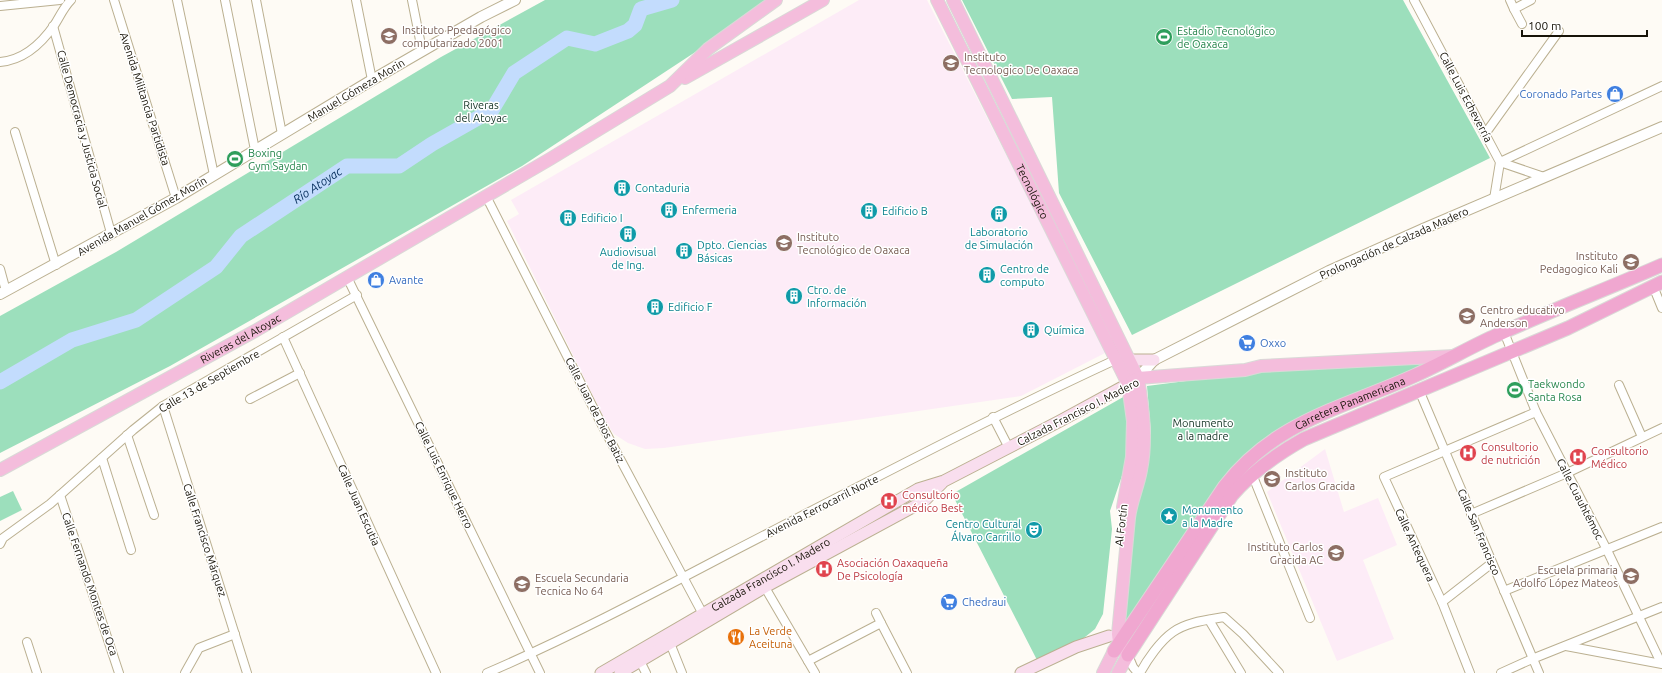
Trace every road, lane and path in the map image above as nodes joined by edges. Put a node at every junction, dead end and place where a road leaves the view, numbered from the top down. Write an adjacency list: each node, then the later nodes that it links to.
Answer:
1 (60, 0): 17 (street)
2 (71, 0): 20 (street)
3 (114, 0): 38 (street, Avenida Militancia Partidista)
4 (177, 0): 35 (street)
5 (225, 0): 33 (street)
6 (256, 0): 31 (street)
7 (356, 0): 26 (street)
8 (412, 0): 22 (street)
9 (515, 0): 22 (street, Manuel Gómeza Morin)
10 (776, 0): 27 (main road, Riveras del Atoyac)
11 (823, 0): 27 (main road)
12 (937, 0): 25 (main road, Tecnológico)
13 (953, 0): 24 (main road, Tecnológico)
14 (1414, 0): 32 (street, Calle Luis Echeverría)
15 (1510, 0): 18 (street)
16 (1531, 0): 18 (street)
17 (0, 6)
18 (1514, 9): 19 (street)
19 (1522, 24)
20 (53, 26): 23 (street); 41 (street, Calle Democracia y Justicia Social)
21 (1559, 31): 32 (street)
22 (422, 50): 26 (street, Manuel Gómeza Morin)
23 (0, 62)
24 (987, 69): 25 (main road); 40 (main road, Tecnológico)
25 (975, 76): 42 (main road, Tecnológico)
26 (372, 80): 31 (street, Manuel Gómeza Morin)
27 (670, 86): 37 (main road, Riveras del Atoyac)
28 (1662, 86): 34 (street)
29 (1662, 127): 36 (street, Prolongación de Calzada Madero)
30 (15, 132): 44 (street)
31 (282, 134): 33 (street, Avenida Manuel Gómez Morín)
32 (1486, 134): 34 (street, Calle Luis Echeverría)
33 (255, 150): 35 (street, Avenida Manuel Gómez Morín)
34 (1500, 162): 36 (street); 39 (street)
35 (214, 175): 38 (street, Avenida Manuel Gómez Morín)
36 (1544, 177): 39 (street, Prolongación de Calzada Madero)
37 (486, 196): 46 (main road, Riveras del Atoyac); 83 (street, Calle Juan de Dios Batiz)
38 (176, 198): 41 (street, Avenida Manuel Gómez Morín)
39 (1494, 199): 57 (street, Prolongación de Calzada Madero)
40 (1066, 231): 42 (main road); 56 (main road, Tecnológico)
41 (111, 233): 44 (street, Avenida Manuel Gómez Morín)
42 (1055, 237): 55 (main road, Tecnológico)
43 (1662, 264): 51 (highway, Carretera Panamericana)
44 (56, 265): 48 (street, Avenida Manuel Gómez Morín)
45 (0, 269): 48 (street)
46 (347, 276): 49 (street, Calle Luis Enrique Herro); 72 (main road, Riveras del Atoyac)
47 (1658, 284): 50 (street); 53 (highway, Carretera Panamericana)
48 (3, 293)
49 (357, 295): 52 (street, Calle 13 de Septiembre); 100 (street, Calle Luis Enrique Herro)
50 (1662, 308)
51 (1504, 332): 53 (street, Calle Cuauhtémoc); 54 (highway, Carretera Panamericana)
52 (283, 337): 58 (street, Calle Juan Escutia); 63 (street, Calle 13 de Septiembre)
53 (1512, 352): 61 (highway, Carretera Panamericana); 64 (street, Calle Cuauhtémoc)
54 (1454, 356): 59 (main road, Calzada Francisco I. Madero); 96 (highway, Carretera Panamericana)
55 (1115, 360): 59 (main road, Tecnológico); 65 (street, Avenida Ferrocarril Norte)
56 (1129, 360): 57 (main road); 59 (main road, Tecnológico)
57 (1154, 360): 59 (street, Prolongación de Calzada Madero)
58 (300, 373): 62 (street); 110 (street, Calle Juan Escutia)
59 (1133, 381): 69 (main road, Calzada Francisco I. Madero); 96 (main road, Al Fortín)
60 (1619, 385): 68 (street)
61 (1419, 390): 70 (street, Calle San Francisco); 74 (highway, Carretera Panamericana)
62 (250, 399)
63 (163, 406): 67 (street, Calle 13 de Septiembre); 95 (street, Calle Francisco Márquez)
64 (1536, 412): 70 (street); 73 (street, Calle Cuauhtémoc)
65 (993, 418): 69 (street); 83 (street, Avenida Ferrocarril Norte)
66 (1662, 428): 68 (street)
67 (127, 435): 71 (street, Calle 13 de Septiembre); 77 (street)
68 (1642, 437): 73 (street)
69 (1009, 448): 84 (main road, Calzada Francisco I. Madero)
70 (1444, 451): 76 (street, Calle San Francisco); 86 (street, Calle Antequera)
71 (102, 458): 75 (street, Calle 13 de Septiembre); 81 (street)
72 (0, 470)
73 (1567, 473): 76 (street); 80 (street, Calle Cuauhtémoc)
74 (1252, 474): 91 (street); 94 (highway, Carretera Panamericana)
75 (60, 495): 79 (street, Calle 13 de Septiembre); 107 (street, Calle Fernando Montes de Oca)
76 (1471, 514): 82 (street, Calle San Francisco)
77 (154, 515)
78 (1662, 527): 80 (street)
79 (0, 544)
80 (1606, 548): 85 (street); 90 (street, Calle Cuauhtémoc)
81 (132, 550)
82 (1492, 563): 85 (street, Calle San Francisco); 86 (street)
83 (683, 578): 89 (street, Calle Juan de Dios Batiz); 100 (street, Avenida Ferrocarril Norte)
84 (763, 584): 89 (main road, Calzada Francisco I. Madero); 103 (street)
85 (1504, 591): 101 (street, Calle San Francisco)
86 (1442, 602): 123 (street, Calle Antequera)
87 (1662, 608): 90 (street)
88 (876, 613): 93 (street)
89 (704, 617): 98 (main road, Calzada Francisco I. Madero); 113 (main road, Calzada Francisco I. Madero)
90 (1638, 617): 99 (street); 104 (street, Calle Cuauhtémoc)
91 (1310, 618)
92 (1209, 620): 105 (street); 121 (street); 122 (street)
93 (881, 623): 103 (street); 118 (street)
94 (1147, 625): 96 (street); 105 (highway, Carretera Panamericana)
95 (234, 634): 108 (street); 109 (street, Calle Francisco Márquez)
96 (1117, 639): 105 (main road); 119 (main road); 120 (main road)
97 (27, 642): 106 (street)
98 (670, 643): 102 (main road, Calzada Francisco I. Madero); 116 (street)
99 (1566, 646): 101 (street); 104 (street)
100 (530, 654): 111 (street, Avenida Ferrocarril Norte); 112 (street, Calle Luis Enrique Herro)
101 (1532, 658): 124 (street); 125 (street, Calle San Francisco)
102 (640, 661): 114 (main road, Calzada Francisco I. Madero); 115 (street)
103 (808, 661): 117 (street)
104 (1662, 663)
105 (1130, 668)
106 (37, 673)
107 (119, 673)
108 (185, 673)
109 (247, 673)
110 (436, 673)
111 (487, 673)
112 (540, 673)
113 (600, 673)
114 (620, 673)
115 (646, 673)
116 (682, 673)
117 (815, 673)
118 (907, 673)
119 (1021, 673)
120 (1103, 673)
121 (1241, 673)
122 (1280, 673)
123 (1470, 673)
124 (1501, 673)
125 (1539, 673)

